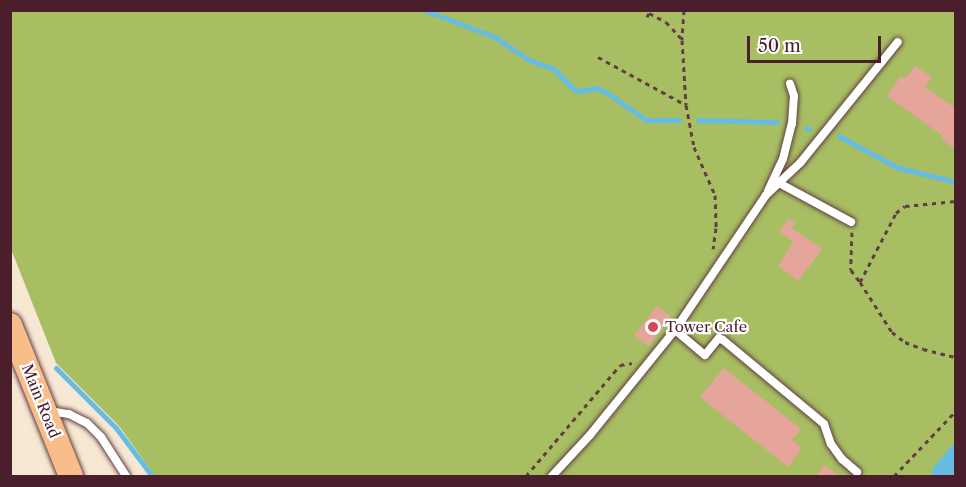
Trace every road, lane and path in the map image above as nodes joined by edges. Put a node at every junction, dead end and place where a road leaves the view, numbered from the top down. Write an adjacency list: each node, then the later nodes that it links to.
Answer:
1 (684, 10): 3 (path)
2 (647, 17): 3 (path)
3 (682, 40): 7 (path)
4 (898, 42): 8 (lane)
5 (598, 57): 7 (path)
6 (790, 84): 9 (lane)
7 (686, 105): 12 (path)
8 (779, 183): 9 (lane); 11 (lane)
9 (766, 195): 12 (lane)
10 (956, 201): 13 (path)
11 (851, 222): 13 (path)
12 (723, 259): 15 (lane)
13 (860, 282): 16 (path)
14 (10, 325): 18 (main road, Main Road)
15 (675, 330): 20 (lane); 24 (lane)
16 (956, 357)
17 (636, 362): 23 (path)
18 (45, 411): 21 (main road, Main Road); 22 (lane)
19 (956, 411): 25 (path)
20 (857, 472)
21 (71, 477)
22 (126, 477)
23 (526, 477)
24 (552, 477)
25 (894, 477)

